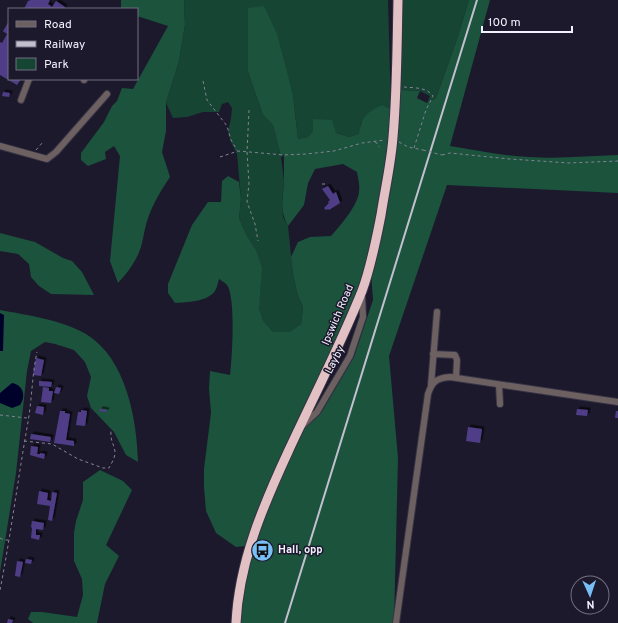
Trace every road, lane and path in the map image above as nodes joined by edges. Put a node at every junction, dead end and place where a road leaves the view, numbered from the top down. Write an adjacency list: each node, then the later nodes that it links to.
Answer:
1 (398, 0): 8 (highway, Ipswich Road)
2 (28, 80): 6 (lane)
3 (203, 80): 14 (path)
4 (404, 87): 13 (path)
5 (107, 94): 16 (lane)
6 (21, 100)
7 (249, 110): 15 (path)
8 (390, 141): 10 (path); 13 (path); 22 (highway, Ipswich Road)
9 (43, 142): 16 (path)
10 (375, 142): 12 (path); 15 (path)
11 (0, 146): 16 (lane)
12 (379, 147)
13 (414, 148): 18 (path, bridge)
14 (238, 151): 15 (path); 17 (path)
15 (247, 152): 21 (path)
16 (34, 156)
17 (220, 157)
18 (618, 160)
19 (322, 184): 20 (path)
20 (327, 184)
21 (258, 241)
22 (362, 290): 33 (highway, Ipswich Road); 33 (lane, Layby)
23 (437, 312): 25 (lane)
24 (37, 352): 32 (path)
25 (433, 354): 26 (lane); 27 (lane)
26 (456, 378): 27 (lane); 28 (lane)
27 (430, 385): 40 (lane)
28 (499, 385): 29 (lane); 30 (lane)
29 (618, 402)
30 (500, 404)
31 (0, 415): 32 (path)
32 (28, 418): 35 (path)
33 (299, 428): 39 (highway, Ipswich Road)
34 (111, 431): 35 (path)
35 (24, 441): 37 (path)
36 (0, 538): 37 (path)
37 (10, 540): 38 (path)
38 (0, 590)
39 (236, 623)
40 (396, 623)

